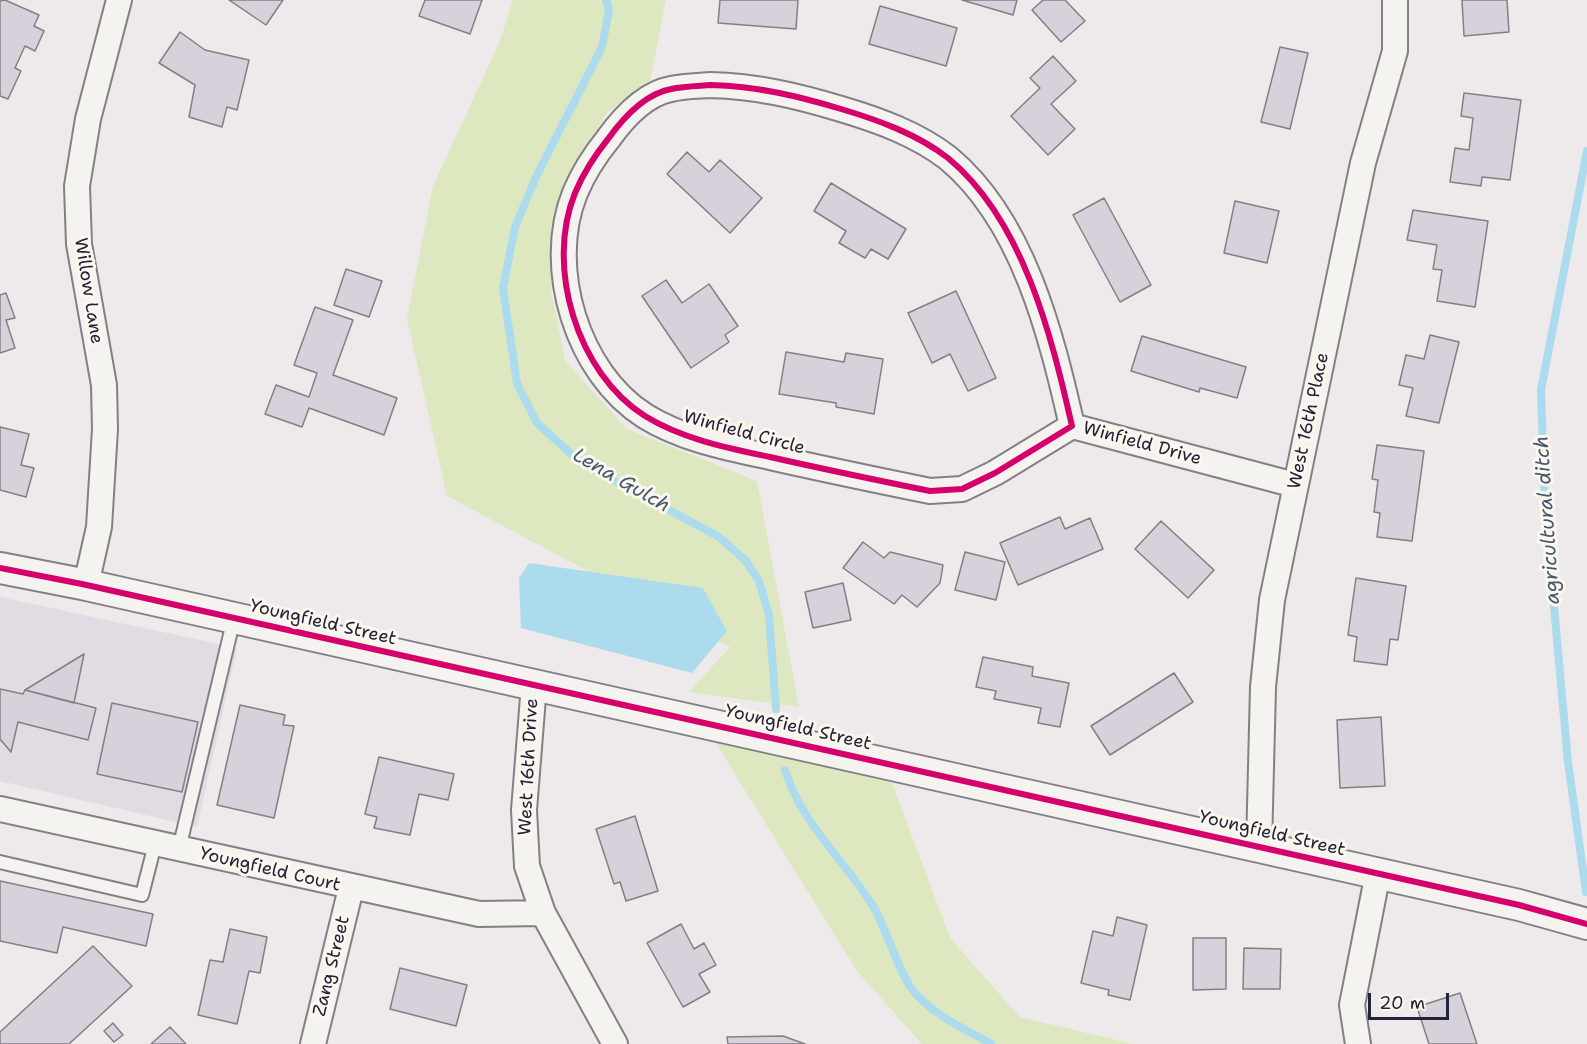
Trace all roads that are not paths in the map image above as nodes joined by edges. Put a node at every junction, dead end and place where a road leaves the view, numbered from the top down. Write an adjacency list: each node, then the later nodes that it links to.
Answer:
1 (119, 0): 7 (street, Willow Lane)
2 (1395, 0): 5 (street, West 16th Place)
3 (743, 86): 4 (street, Winfield Drive); 4 (street, Winfield Circle)
4 (1072, 426): 5 (street, Winfield Drive)
5 (1295, 485): 12 (street, West 16th Place)
6 (0, 568): 7 (street, Youngfield Street)
7 (86, 585): 8 (street, Youngfield Street)
8 (234, 618): 9 (street, Youngfield Street); 13 (lane)
9 (534, 685): 12 (street, Youngfield Street); 17 (street, West 16th Drive)
10 (0, 809): 11 (street, Youngfield Court)
11 (155, 844): 13 (street, Youngfield Court); 14 (lane)
12 (1258, 847): 15 (street, Youngfield Street)
13 (179, 849): 16 (street, Youngfield Court)
14 (0, 862)
15 (1378, 873): 18 (street, Youngfield Street); 21 (street)
16 (351, 888): 17 (street, Youngfield Court); 19 (street, Zang Street)
17 (543, 913): 20 (street, West 16th Drive)
18 (1587, 924)
19 (313, 1044)
20 (615, 1044)
21 (1358, 1044)

